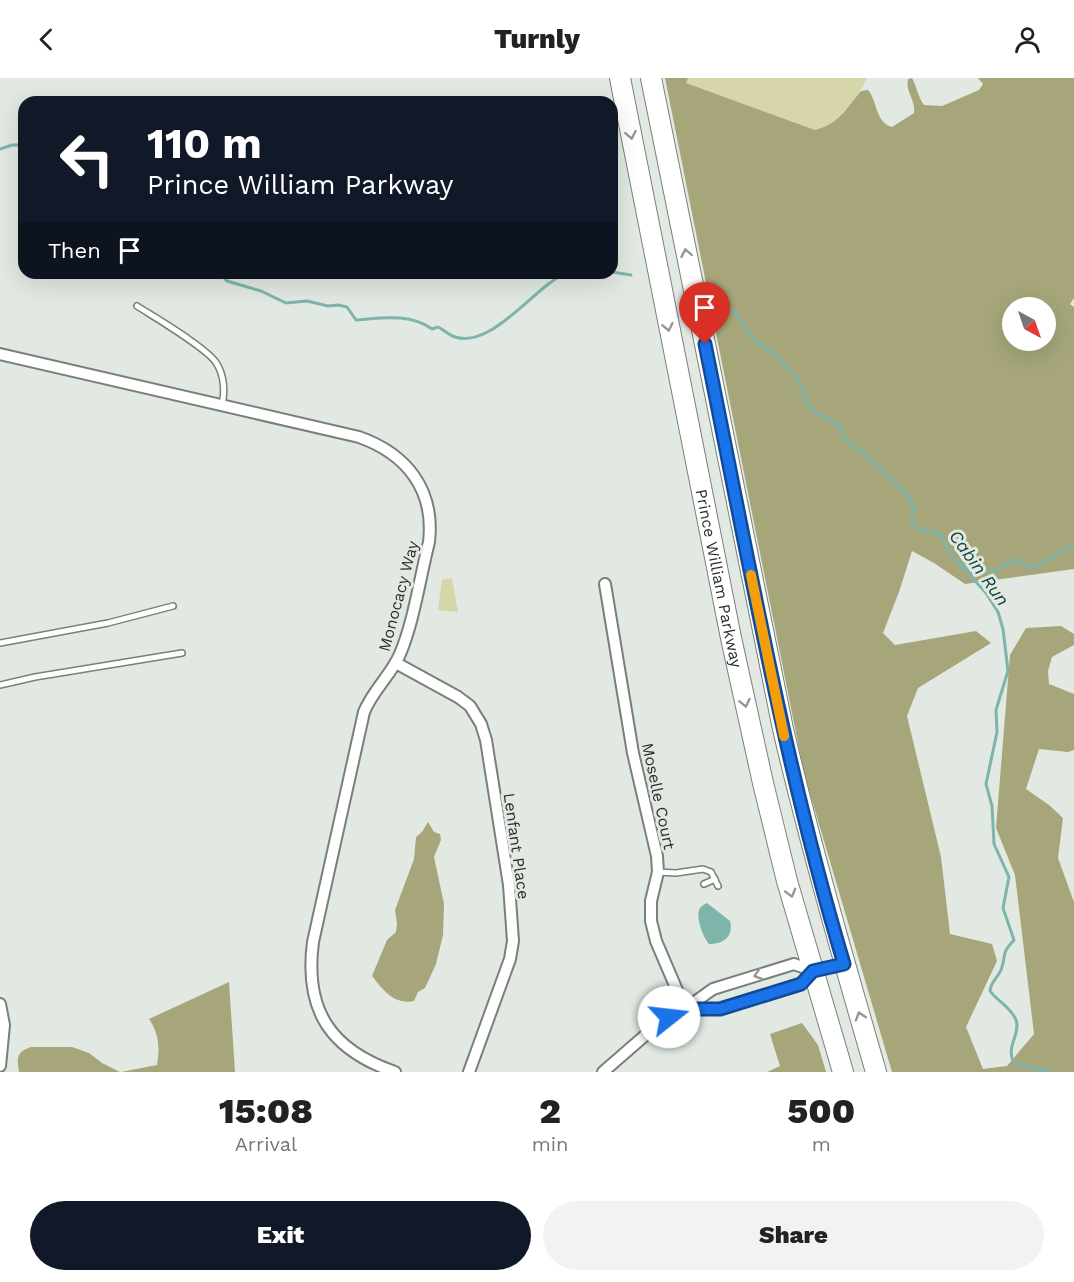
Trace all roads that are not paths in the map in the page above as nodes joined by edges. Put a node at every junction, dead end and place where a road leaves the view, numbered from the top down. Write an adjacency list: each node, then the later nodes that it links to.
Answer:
1 (620, 78): 17 (highway, Prince William Parkway, one-way to 17)
2 (651, 78): 16 (highway, Prince William Parkway, one-way to 2)
3 (137, 306): 5 (lane)
4 (0, 354): 5 (street, Monocacy Way)
5 (222, 406): 10 (street, Monocacy Way)
6 (605, 584): 12 (street, Moselle Court)
7 (173, 606): 8 (lane)
8 (0, 643)
9 (182, 653): 11 (lane)
10 (396, 663): 21 (street, Monocacy Way); 22 (street, Lenfant Place)
11 (0, 685)
12 (658, 872): 13 (lane); 19 (street, Moselle Court)
13 (715, 879): 14 (lane); 15 (lane)
14 (704, 884)
15 (718, 886)
16 (844, 964): 17 (street); 25 (highway, Prince William Parkway, one-way to 16)
17 (813, 971): 19 (street); 19 (street, one-way to 19); 24 (highway, Prince William Parkway)
18 (0, 1004): 20 (street)
19 (685, 1009): 23 (street)
20 (0, 1066)
21 (395, 1072)
22 (469, 1072)
23 (603, 1072)
24 (843, 1072)
25 (876, 1072)

